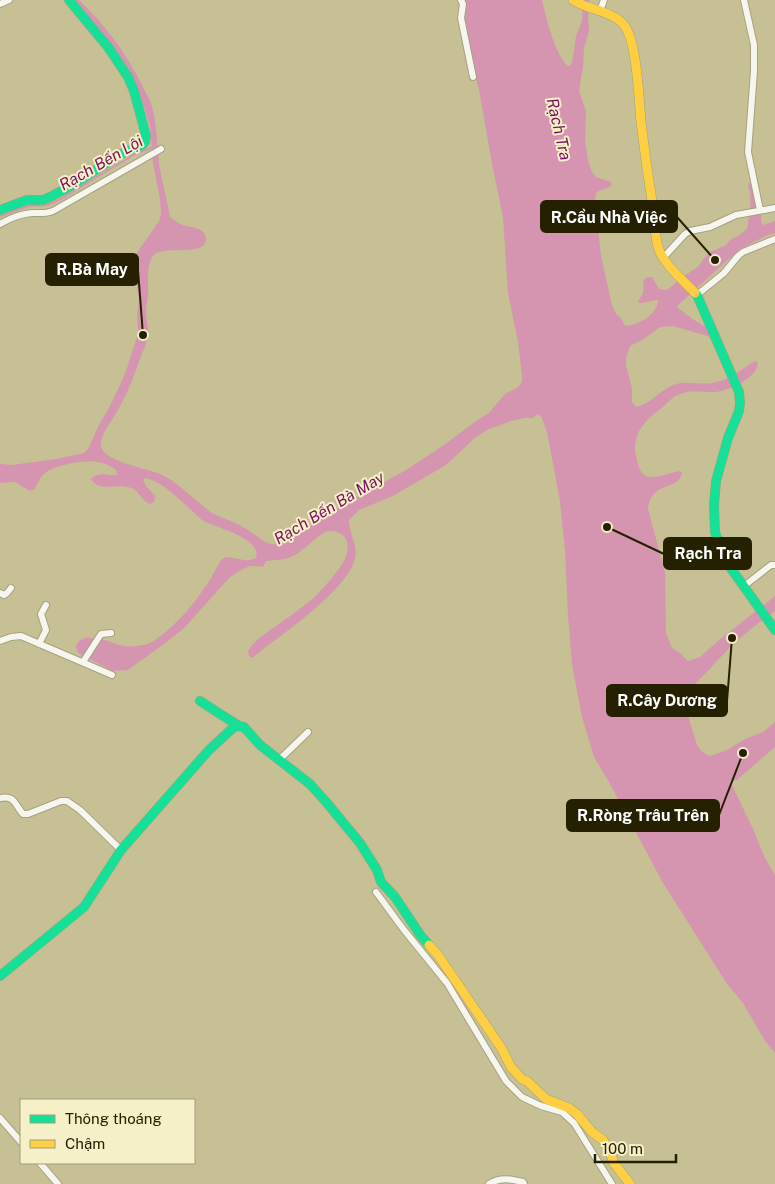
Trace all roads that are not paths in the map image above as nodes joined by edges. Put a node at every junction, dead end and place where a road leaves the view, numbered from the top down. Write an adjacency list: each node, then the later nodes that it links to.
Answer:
1 (9, 0): 7 (street)
2 (69, 0): 12 (street)
3 (461, 0): 9 (street)
4 (604, 0): 8 (street)
5 (744, 0): 13 (street)
6 (577, 2): 8 (street)
7 (0, 4)
8 (597, 10): 16 (street)
9 (473, 77)
10 (160, 150): 14 (street)
11 (775, 208): 13 (street)
12 (0, 210)
13 (759, 211): 16 (street)
14 (0, 224)
15 (775, 239): 17 (street)
16 (662, 258): 17 (street)
17 (696, 294): 20 (street)
18 (775, 565): 20 (street)
19 (10, 588): 21 (street)
20 (746, 590): 23 (street)
21 (0, 593)
22 (46, 606): 26 (street)
23 (773, 625)
24 (111, 633): 27 (street)
25 (0, 641): 26 (street)
26 (39, 644): 27 (street)
27 (84, 660): 28 (street)
28 (112, 675)
29 (200, 701): 30 (street)
30 (239, 726): 32 (street); 34 (street)
31 (308, 732): 32 (street)
32 (280, 759): 44 (street)
33 (0, 798): 34 (street)
34 (121, 850): 36 (street)
35 (376, 892): 43 (street)
36 (0, 976)
37 (0, 1118): 38 (street)
38 (20, 1141)
39 (41, 1164): 40 (street)
40 (58, 1184)
41 (489, 1184): 42 (street)
42 (524, 1184)
43 (612, 1184)
44 (630, 1184)

